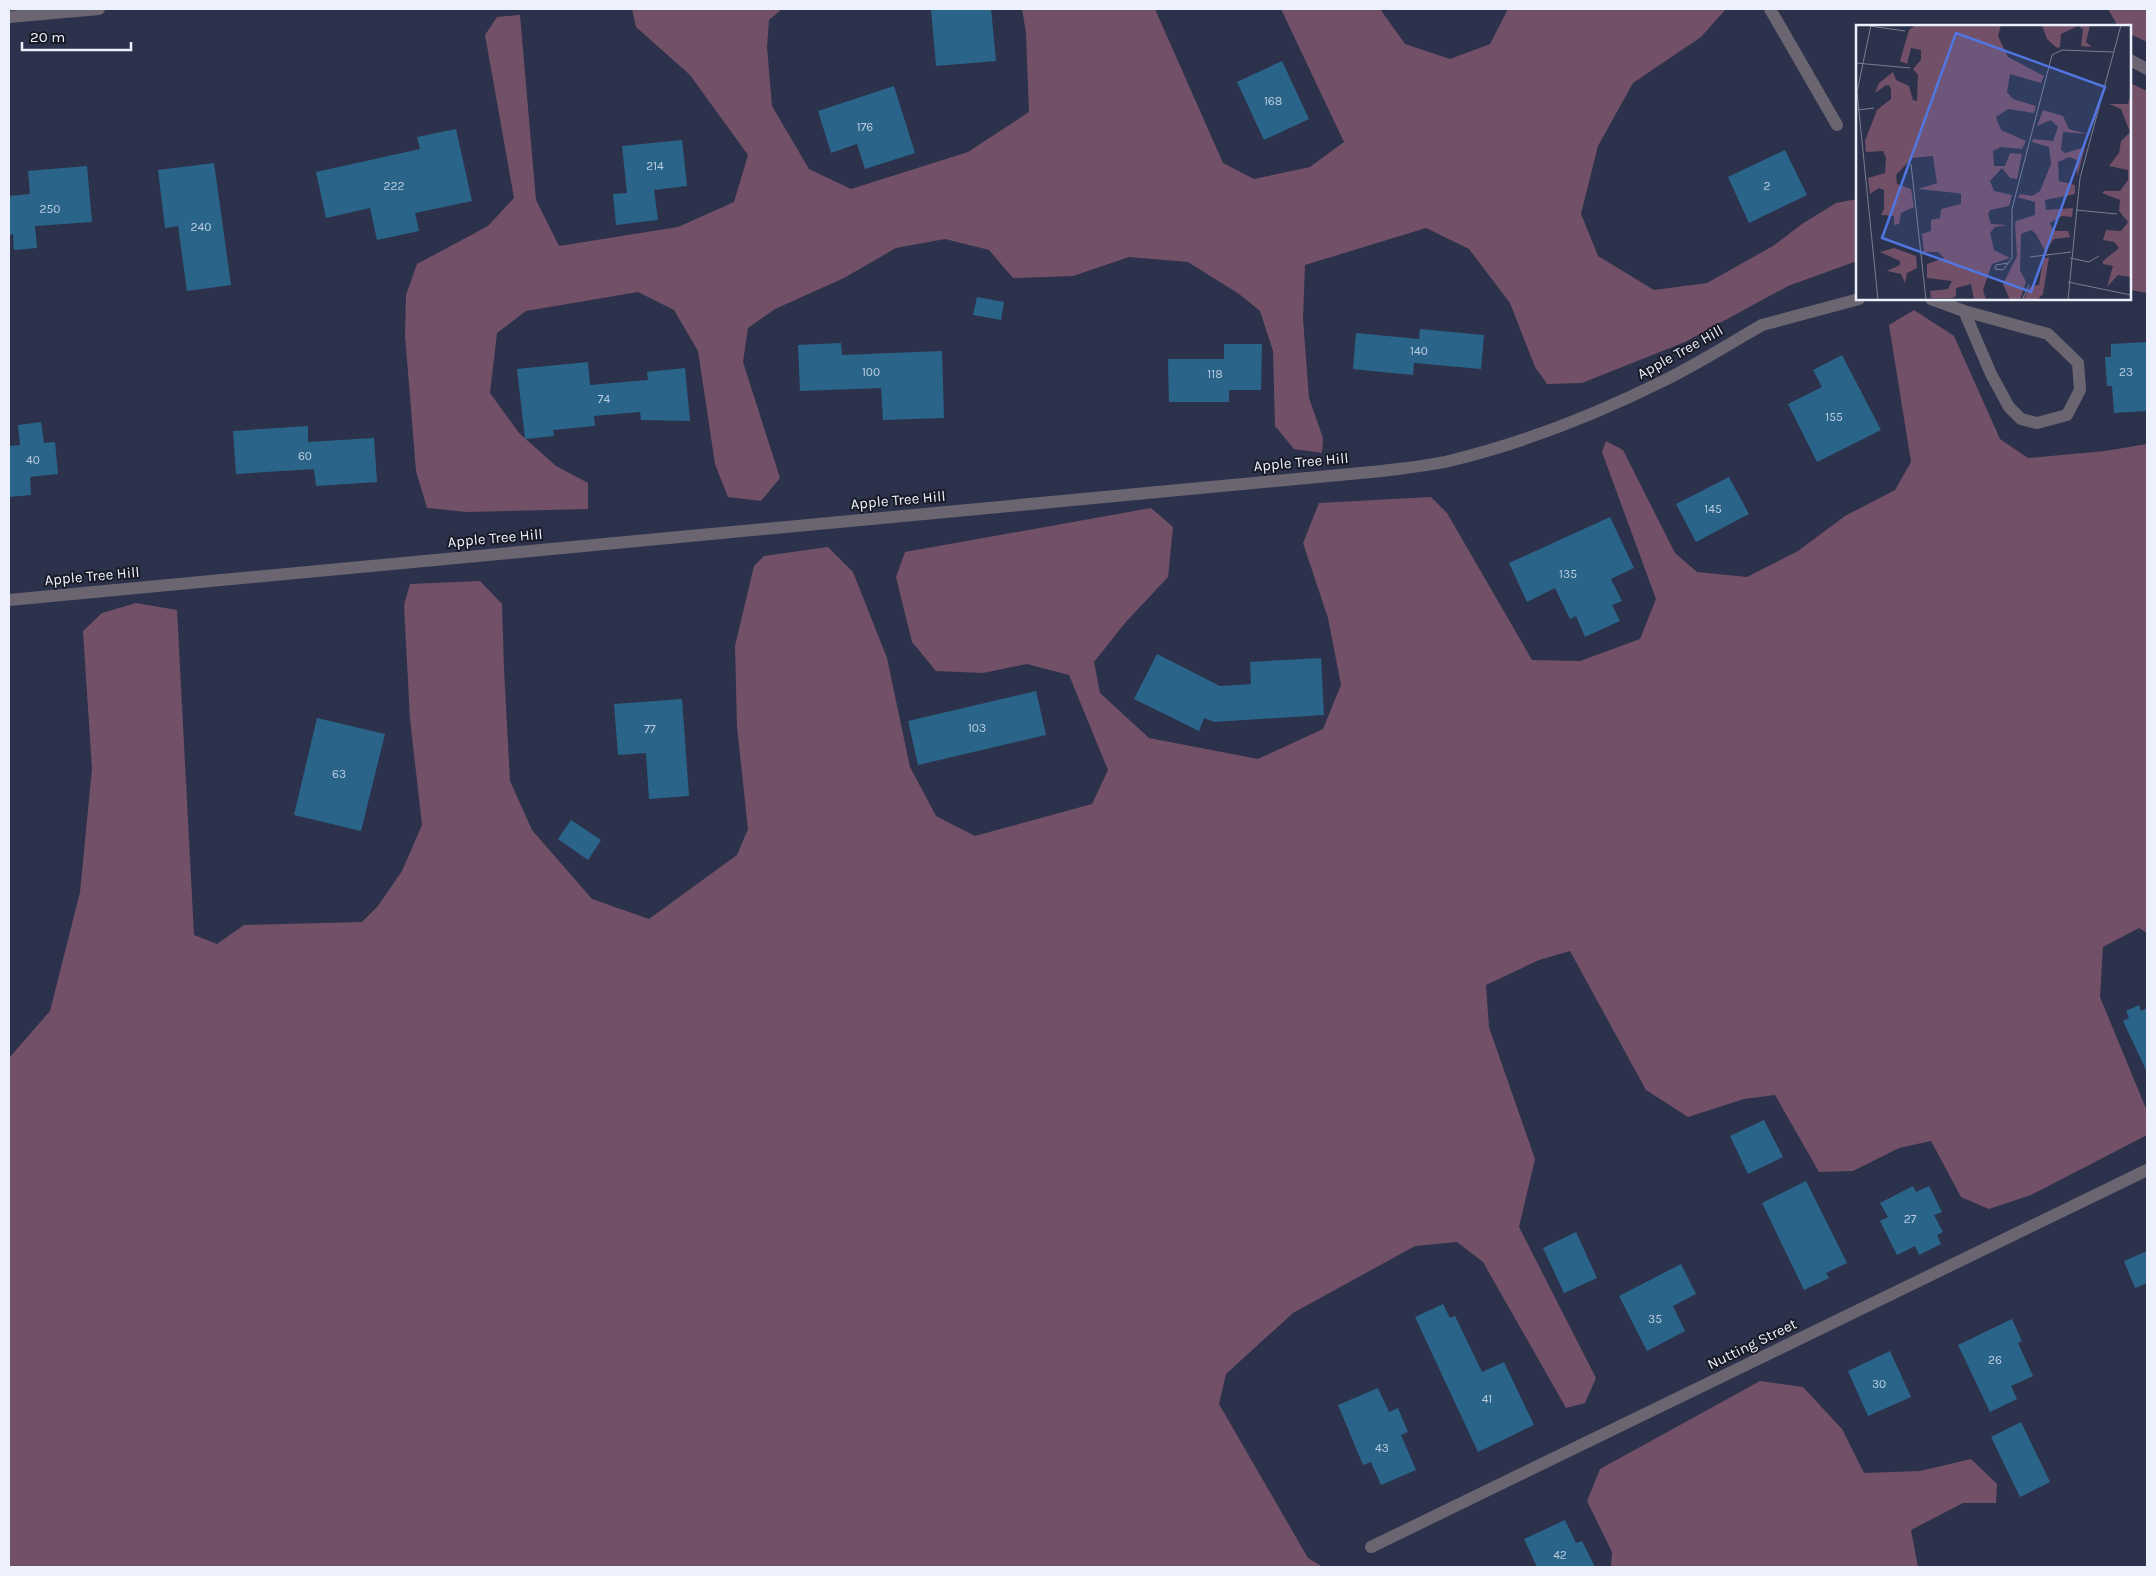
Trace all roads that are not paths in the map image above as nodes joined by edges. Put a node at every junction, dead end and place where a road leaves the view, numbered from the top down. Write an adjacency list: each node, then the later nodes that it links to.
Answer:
1 (99, 9): 3 (street)
2 (1770, 9): 6 (street)
3 (9, 17)
4 (2131, 61): 5 (street)
5 (2147, 69)
6 (1837, 124)
7 (1856, 300): 10 (street, Apple Tree Hill)
8 (1934, 300): 9 (street)
9 (1964, 311): 9 (street)
10 (9, 600)
11 (2147, 1170): 12 (street, Nutting Street)
12 (1371, 1547)

